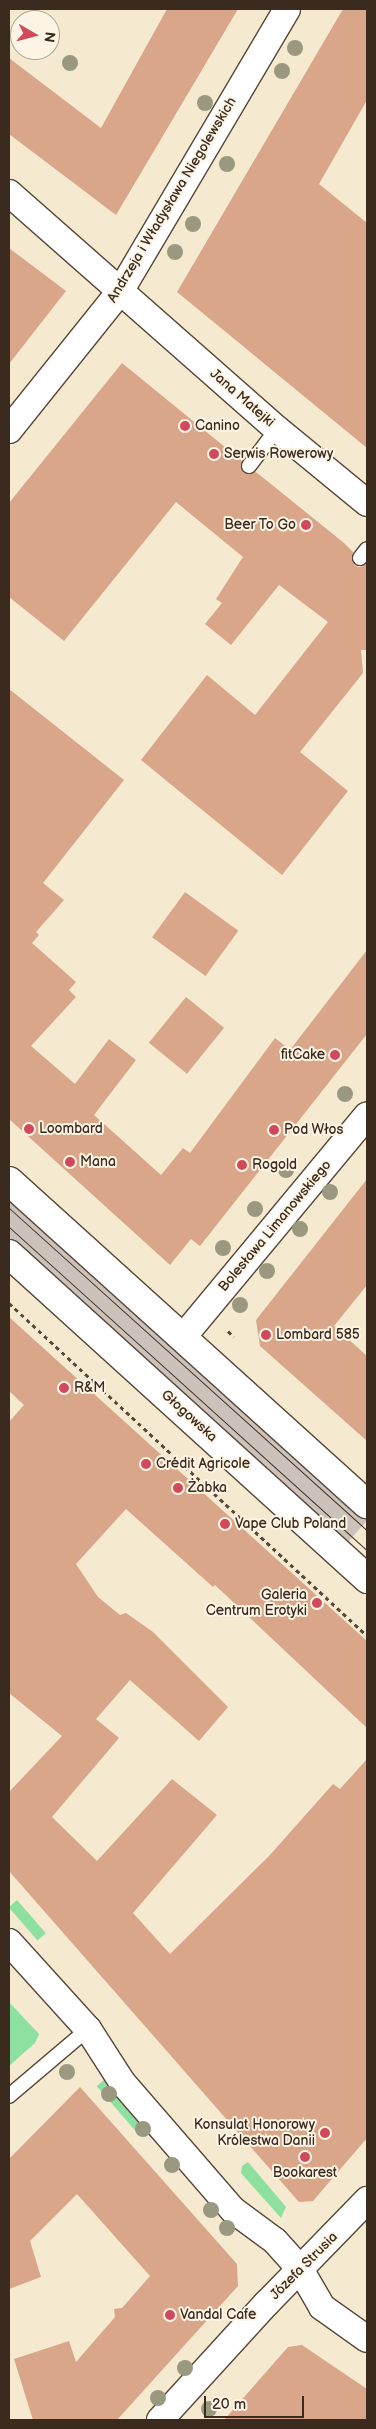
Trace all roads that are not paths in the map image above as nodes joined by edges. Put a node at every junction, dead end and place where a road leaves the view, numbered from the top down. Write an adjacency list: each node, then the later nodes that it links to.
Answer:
1 (287, 9): 3 (street, Andrzeja i Władysława Niegolewskich)
2 (9, 193): 3 (street, Jana Matejki)
3 (121, 290): 4 (street, Jana Matejki); 5 (street, Andrzeja i Władysława Niegolewskich)
4 (278, 429): 6 (lane); 7 (street, Jana Matejki)
5 (9, 430)
6 (249, 466)
7 (367, 503)
8 (367, 1115): 11 (street, Bolesława Limanowskiego)
9 (9, 1181): 11 (street)
10 (9, 1254): 13 (street, Głogowska)
11 (182, 1337): 12 (street)
12 (367, 1504)
13 (341, 1552): 14 (lane); 15 (street, Głogowska)
14 (367, 1569)
15 (367, 1579)
16 (9, 1943): 17 (street)
17 (88, 2029): 18 (lane); 20 (street)
18 (9, 2096)
19 (367, 2200): 20 (street, Józefa Strusia)
20 (300, 2269): 21 (street); 22 (street, Józefa Strusia)
21 (367, 2339)
22 (160, 2420)

